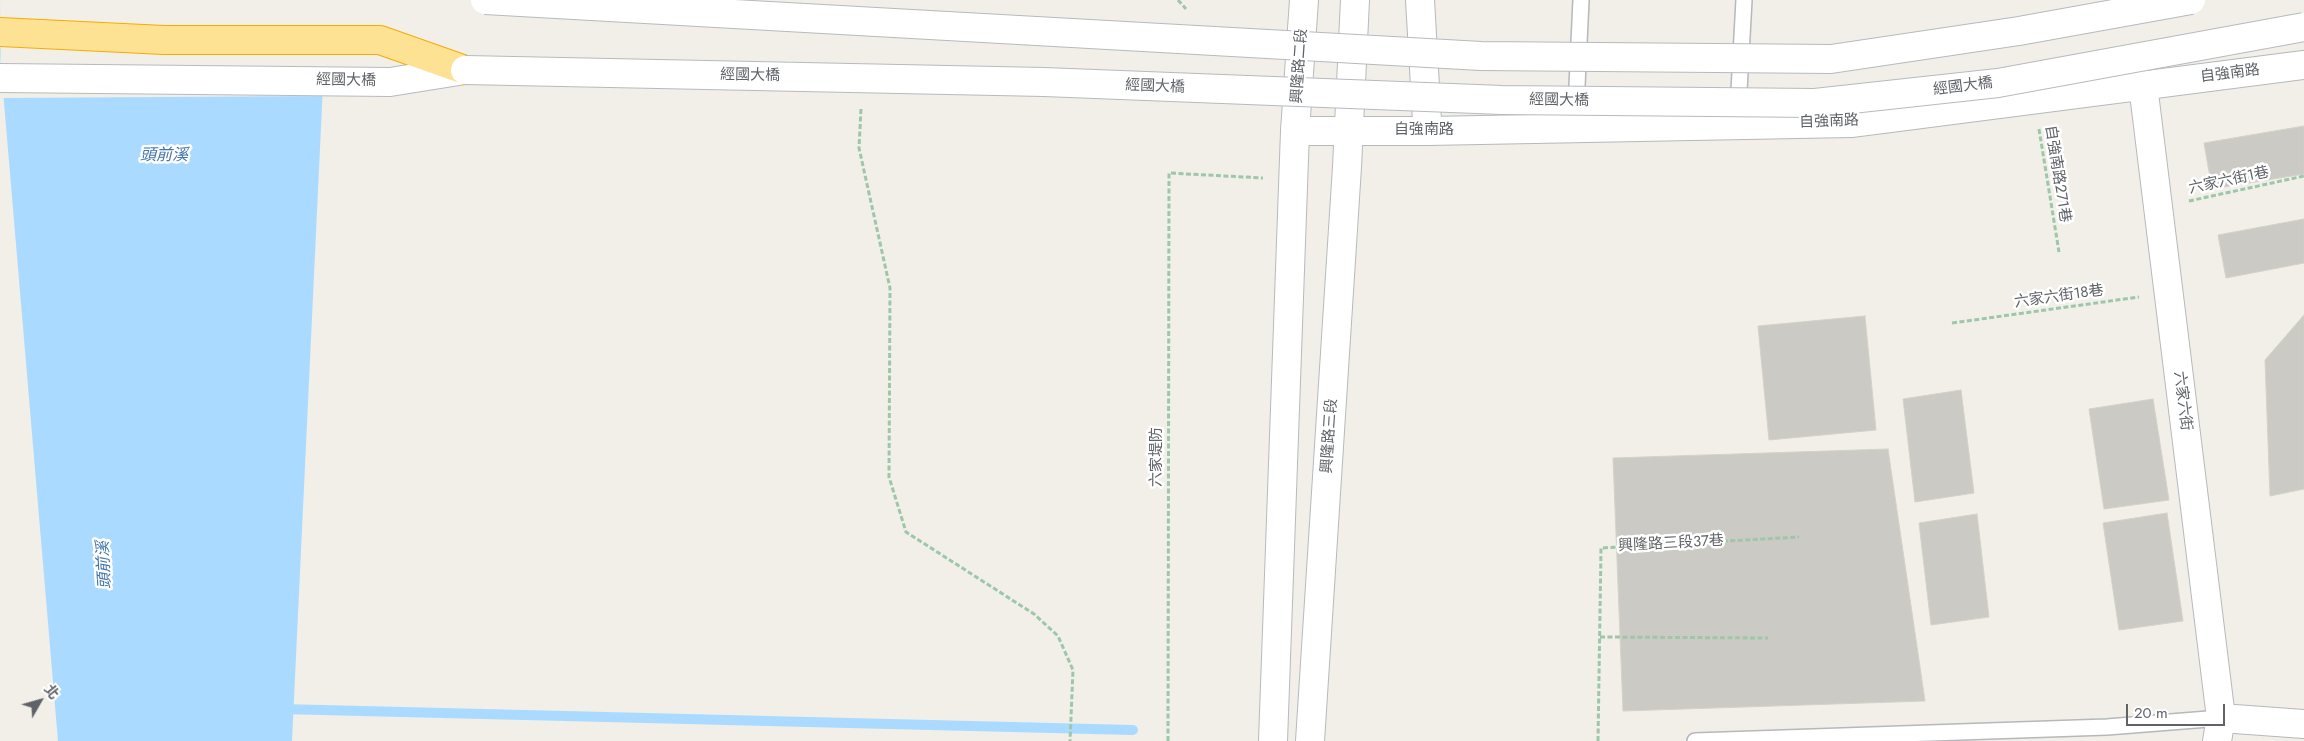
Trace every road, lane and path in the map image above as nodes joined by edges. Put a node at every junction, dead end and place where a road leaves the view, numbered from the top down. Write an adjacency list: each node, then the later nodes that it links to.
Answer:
1 (485, 0): 7 (main road, bridge)
2 (1304, 0): 19 (main road, 興隆路二段)
3 (1356, 0): 18 (main road)
4 (1420, 0): 20 (main road)
5 (1581, 0): 17 (lane)
6 (1744, 0): 16 (lane)
7 (2191, 0)
8 (2304, 27): 11 (main road, 經國大橋, bridge)
9 (0, 32): 11 (highway)
10 (2304, 65): 13 (main road, 自強南路)
11 (465, 70): 12 (main road, 經國大橋)
12 (0, 78)
13 (2144, 85): 14 (main road, 自強南路); 23 (main road, 六家六街)
14 (2034, 99): 16 (main road, 自強南路); 24 (path, 自強南路271巷)
15 (861, 102): 32 (path)
16 (1737, 125): 17 (main road, 自強南路)
17 (1575, 128): 20 (main road, 自強南路)
18 (1350, 130): 19 (main road, 自強南路); 20 (main road, 自強南路); 35 (main road, 興隆路三段)
19 (1296, 131): 34 (main road)
20 (1428, 131)
21 (2304, 176): 23 (path, 六家六街1巷)
22 (1263, 178): 33 (path, 六家堤防)
23 (2159, 208): 25 (main road, 六家六街)
24 (2059, 252)
25 (2169, 293): 26 (path, 六家六街18巷); 31 (main road, 六家六街)
26 (1952, 323)
27 (1799, 537): 28 (path, 興隆路三段37巷)
28 (1600, 638): 29 (path); 36 (path, 興隆路三段37巷)
29 (1768, 638)
30 (2304, 724): 31 (main road)
31 (2219, 729): 37 (lane)
32 (1070, 741)
33 (1168, 741)
34 (1273, 741)
35 (1310, 741)
36 (1598, 741)
37 (1695, 741)

